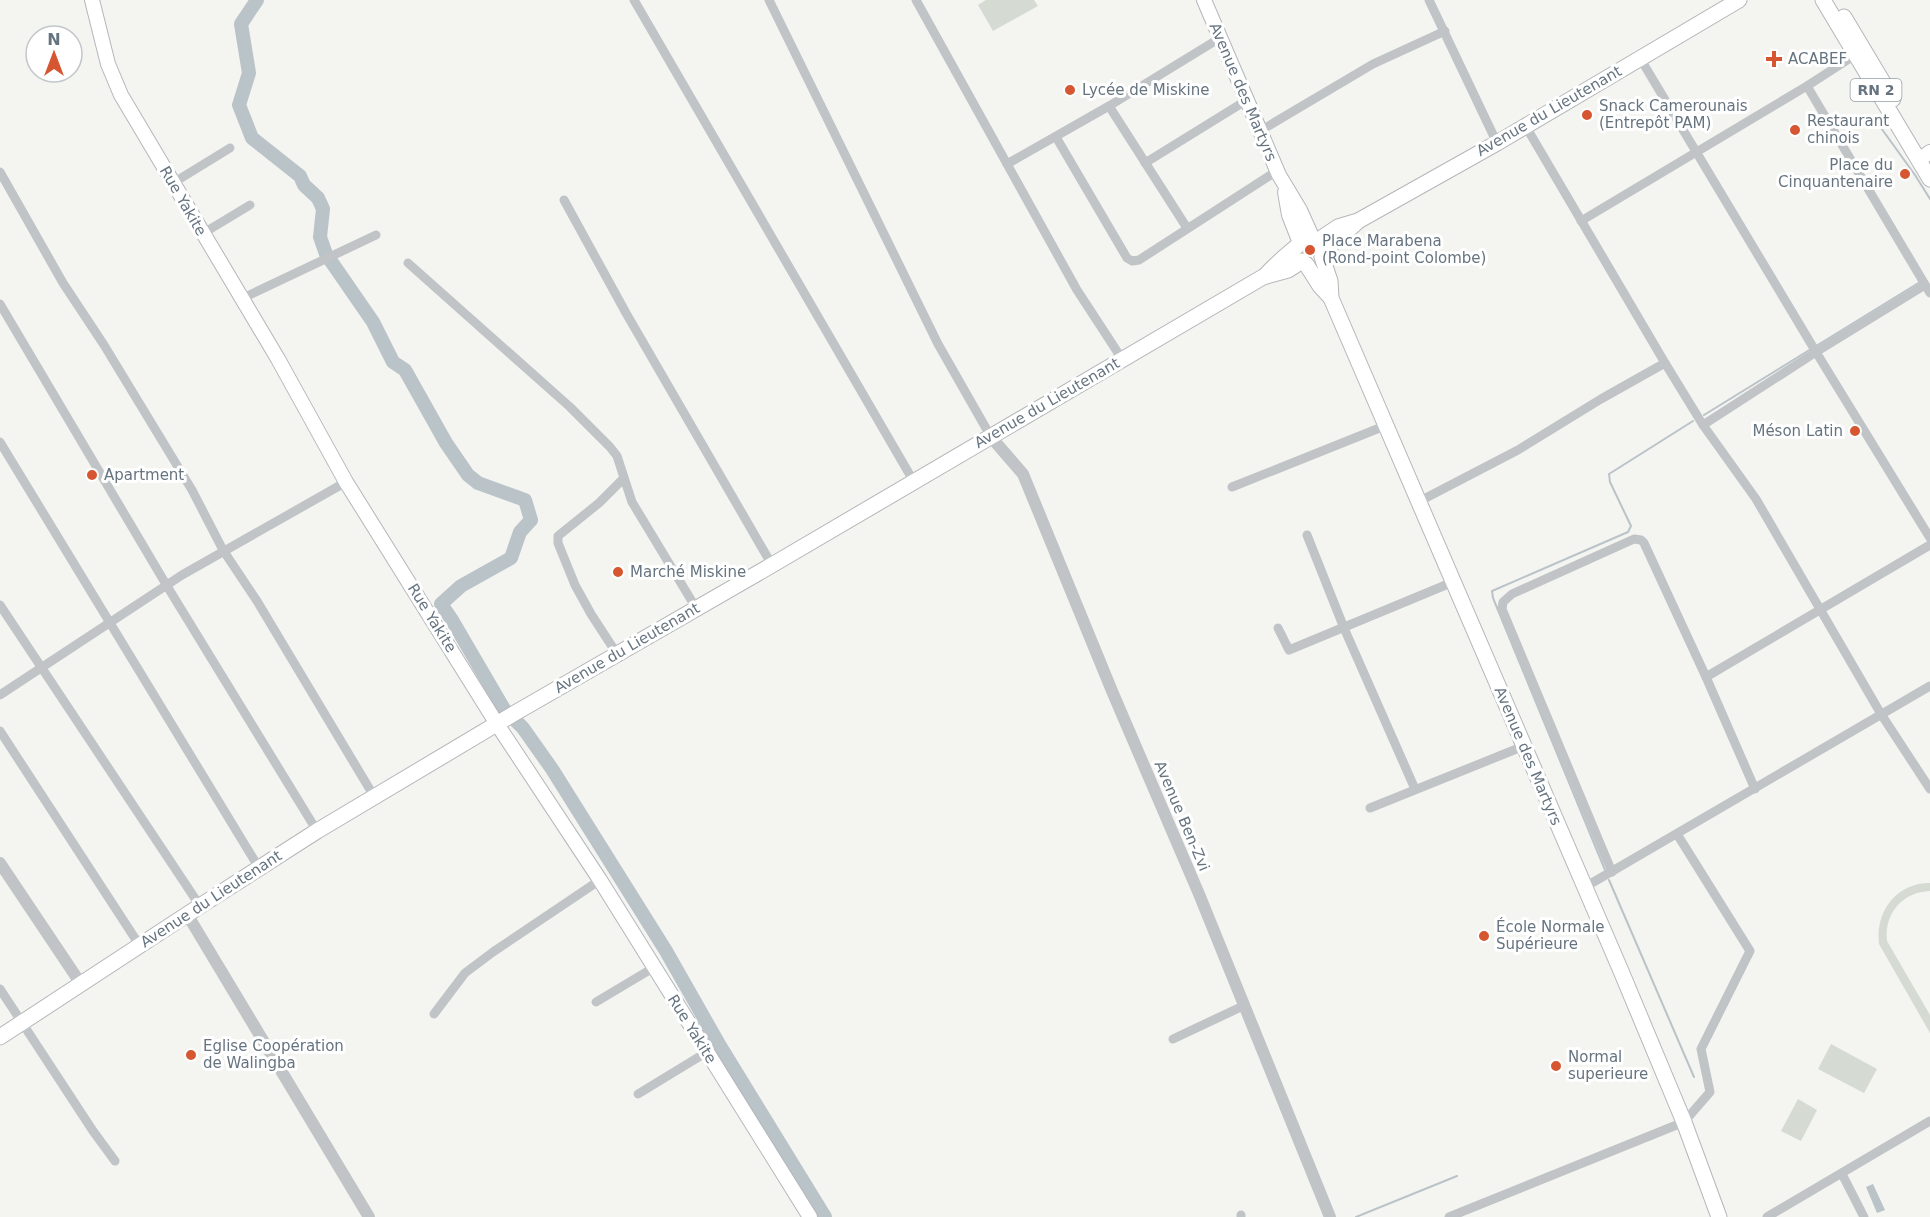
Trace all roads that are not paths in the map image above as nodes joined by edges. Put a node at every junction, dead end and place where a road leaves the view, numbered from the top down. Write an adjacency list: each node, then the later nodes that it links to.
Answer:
1 (92, 0): 29 (main road, Rue Yakite)
2 (634, 0): 50 (street)
3 (769, 0): 46 (street)
4 (916, 0): 25 (street)
5 (1204, 0): 11 (main road, Avenue des Martyrs)
6 (1429, 0): 10 (street)
7 (1739, 0): 13 (main road, Avenue du Lieutenant)
8 (1823, 0): 12 (main road, RN 2)
9 (1833, 0): 23 (main road, RN 2)
10 (1445, 32): 18 (street); 20 (street)
11 (1220, 38): 15 (main road, Avenue des Martyrs); 16 (street)
12 (1855, 55): 14 (street); 23 (main road, RN 2)
13 (1640, 58): 17 (main road, Avenue du Lieutenant); 22 (street)
14 (1807, 86): 22 (street); 38 (street)
15 (1247, 100): 18 (main road, Avenue des Martyrs); 24 (street)
16 (1109, 106): 19 (street); 24 (street)
17 (1525, 125): 20 (main road, Avenue du Lieutenant); 32 (street)
18 (1260, 131): 27 (main road, Avenue des Martyrs)
19 (1056, 137): 25 (street); 33 (street)
20 (1497, 143): 36 (main road, Avenue du Lieutenant)
21 (230, 148): 29 (street)
22 (1695, 153): 32 (street); 41 (street)
23 (1926, 157): 28 (main road, RN 2)
24 (1145, 163): 33 (street)
25 (1007, 164): 42 (street)
26 (0, 172): 56 (street)
27 (1280, 178): 33 (street); 36 (main road, Avenue des Martyrs)
28 (1930, 179)
29 (173, 183): 34 (main road, Rue Yakite)
30 (564, 200): 57 (street)
31 (250, 206): 34 (street)
32 (1581, 221): 43 (street)
33 (1187, 228)
34 (202, 234): 39 (main road, Rue Yakite)
35 (376, 235): 39 (street)
36 (1310, 251): 42 (main road, Avenue du Lieutenant); 44 (main road, Avenue des Martyrs)
37 (408, 263): 48 (street)
38 (1928, 289): 41 (street)
39 (241, 299): 49 (main road, Rue Yakite)
40 (0, 304): 59 (street)
41 (1816, 352): 45 (street); 54 (street)
42 (1122, 359): 46 (main road, Avenue du Lieutenant)
43 (1665, 363): 45 (street); 52 (street)
44 (1387, 425): 51 (street); 52 (main road, Avenue des Martyrs)
45 (1703, 425): 62 (street)
46 (991, 436): 50 (main road, Avenue du Lieutenant); 93 (street, Avenue Ben-Zvi)
47 (0, 442): 63 (street)
48 (624, 478): 61 (street); 66 (street)
49 (346, 482): 56 (street); 72 (main road, Rue Yakite)
50 (914, 482): 57 (main road, Avenue du Lieutenant)
51 (1232, 487)
52 (1418, 502): 58 (main road, Avenue des Martyrs)
53 (1307, 535): 65 (street)
54 (1930, 538)
55 (1930, 545): 62 (street)
56 (223, 550): 59 (street); 78 (street)
57 (772, 565): 61 (main road, Avenue du Lieutenant)
58 (1452, 582): 65 (street); 74 (main road, Avenue des Martyrs)
59 (167, 585): 63 (street); 80 (street)
60 (0, 605): 67 (street)
61 (696, 608): 66 (main road, Avenue du Lieutenant)
62 (1820, 609): 68 (street); 71 (street)
63 (110, 623): 67 (street); 83 (street)
64 (1278, 628): 65 (street)
65 (1344, 628): 75 (street)
66 (617, 654): 72 (main road, Avenue du Lieutenant)
67 (41, 669): 70 (street); 87 (street)
68 (1706, 677): 76 (street); 84 (street)
69 (1930, 686): 71 (street)
70 (0, 695)
71 (1881, 714): 76 (street); 77 (street)
72 (505, 719): 78 (main road, Avenue du Lieutenant); 85 (main road, Rue Yakite)
73 (0, 731): 88 (street)
74 (1524, 746): 75 (street); 86 (main road, Avenue des Martyrs)
75 (1415, 789): 79 (street)
76 (1755, 789): 81 (street)
77 (1930, 789)
78 (375, 798): 80 (main road, Avenue du Lieutenant)
79 (1370, 808)
80 (317, 831): 83 (main road, Avenue du Lieutenant)
81 (1677, 834): 84 (street); 101 (street)
82 (0, 863): 90 (street)
83 (259, 868): 87 (main road, Avenue du Lieutenant)
84 (1612, 872): 86 (street)
85 (600, 880): 89 (main road, Rue Yakite); 94 (street)
86 (1585, 887): 101 (main road, Avenue des Martyrs)
87 (194, 910): 88 (main road, Avenue du Lieutenant); 104 (street)
88 (140, 946): 90 (main road, Avenue du Lieutenant)
89 (653, 968): 92 (street); 98 (main road, Rue Yakite)
90 (81, 984): 95 (main road, Avenue du Lieutenant)
91 (0, 989): 95 (street)
92 (596, 1002)
93 (1243, 1006): 97 (street); 106 (street, Avenue Ben-Zvi)
94 (434, 1014)
95 (22, 1022): 96 (main road, Avenue du Lieutenant); 102 (street)
96 (0, 1037)
97 (1173, 1039)
98 (707, 1052): 99 (street); 105 (main road, Rue Yakite)
99 (639, 1094)
100 (1930, 1121): 103 (street)
101 (1684, 1122): 107 (street); 108 (main road, Avenue des Martyrs)
102 (115, 1161)
103 (1842, 1174): 109 (street); 110 (street)
104 (369, 1217)
105 (810, 1217)
106 (1330, 1217)
107 (1449, 1217)
108 (1719, 1217)
109 (1767, 1217)
110 (1864, 1217)

